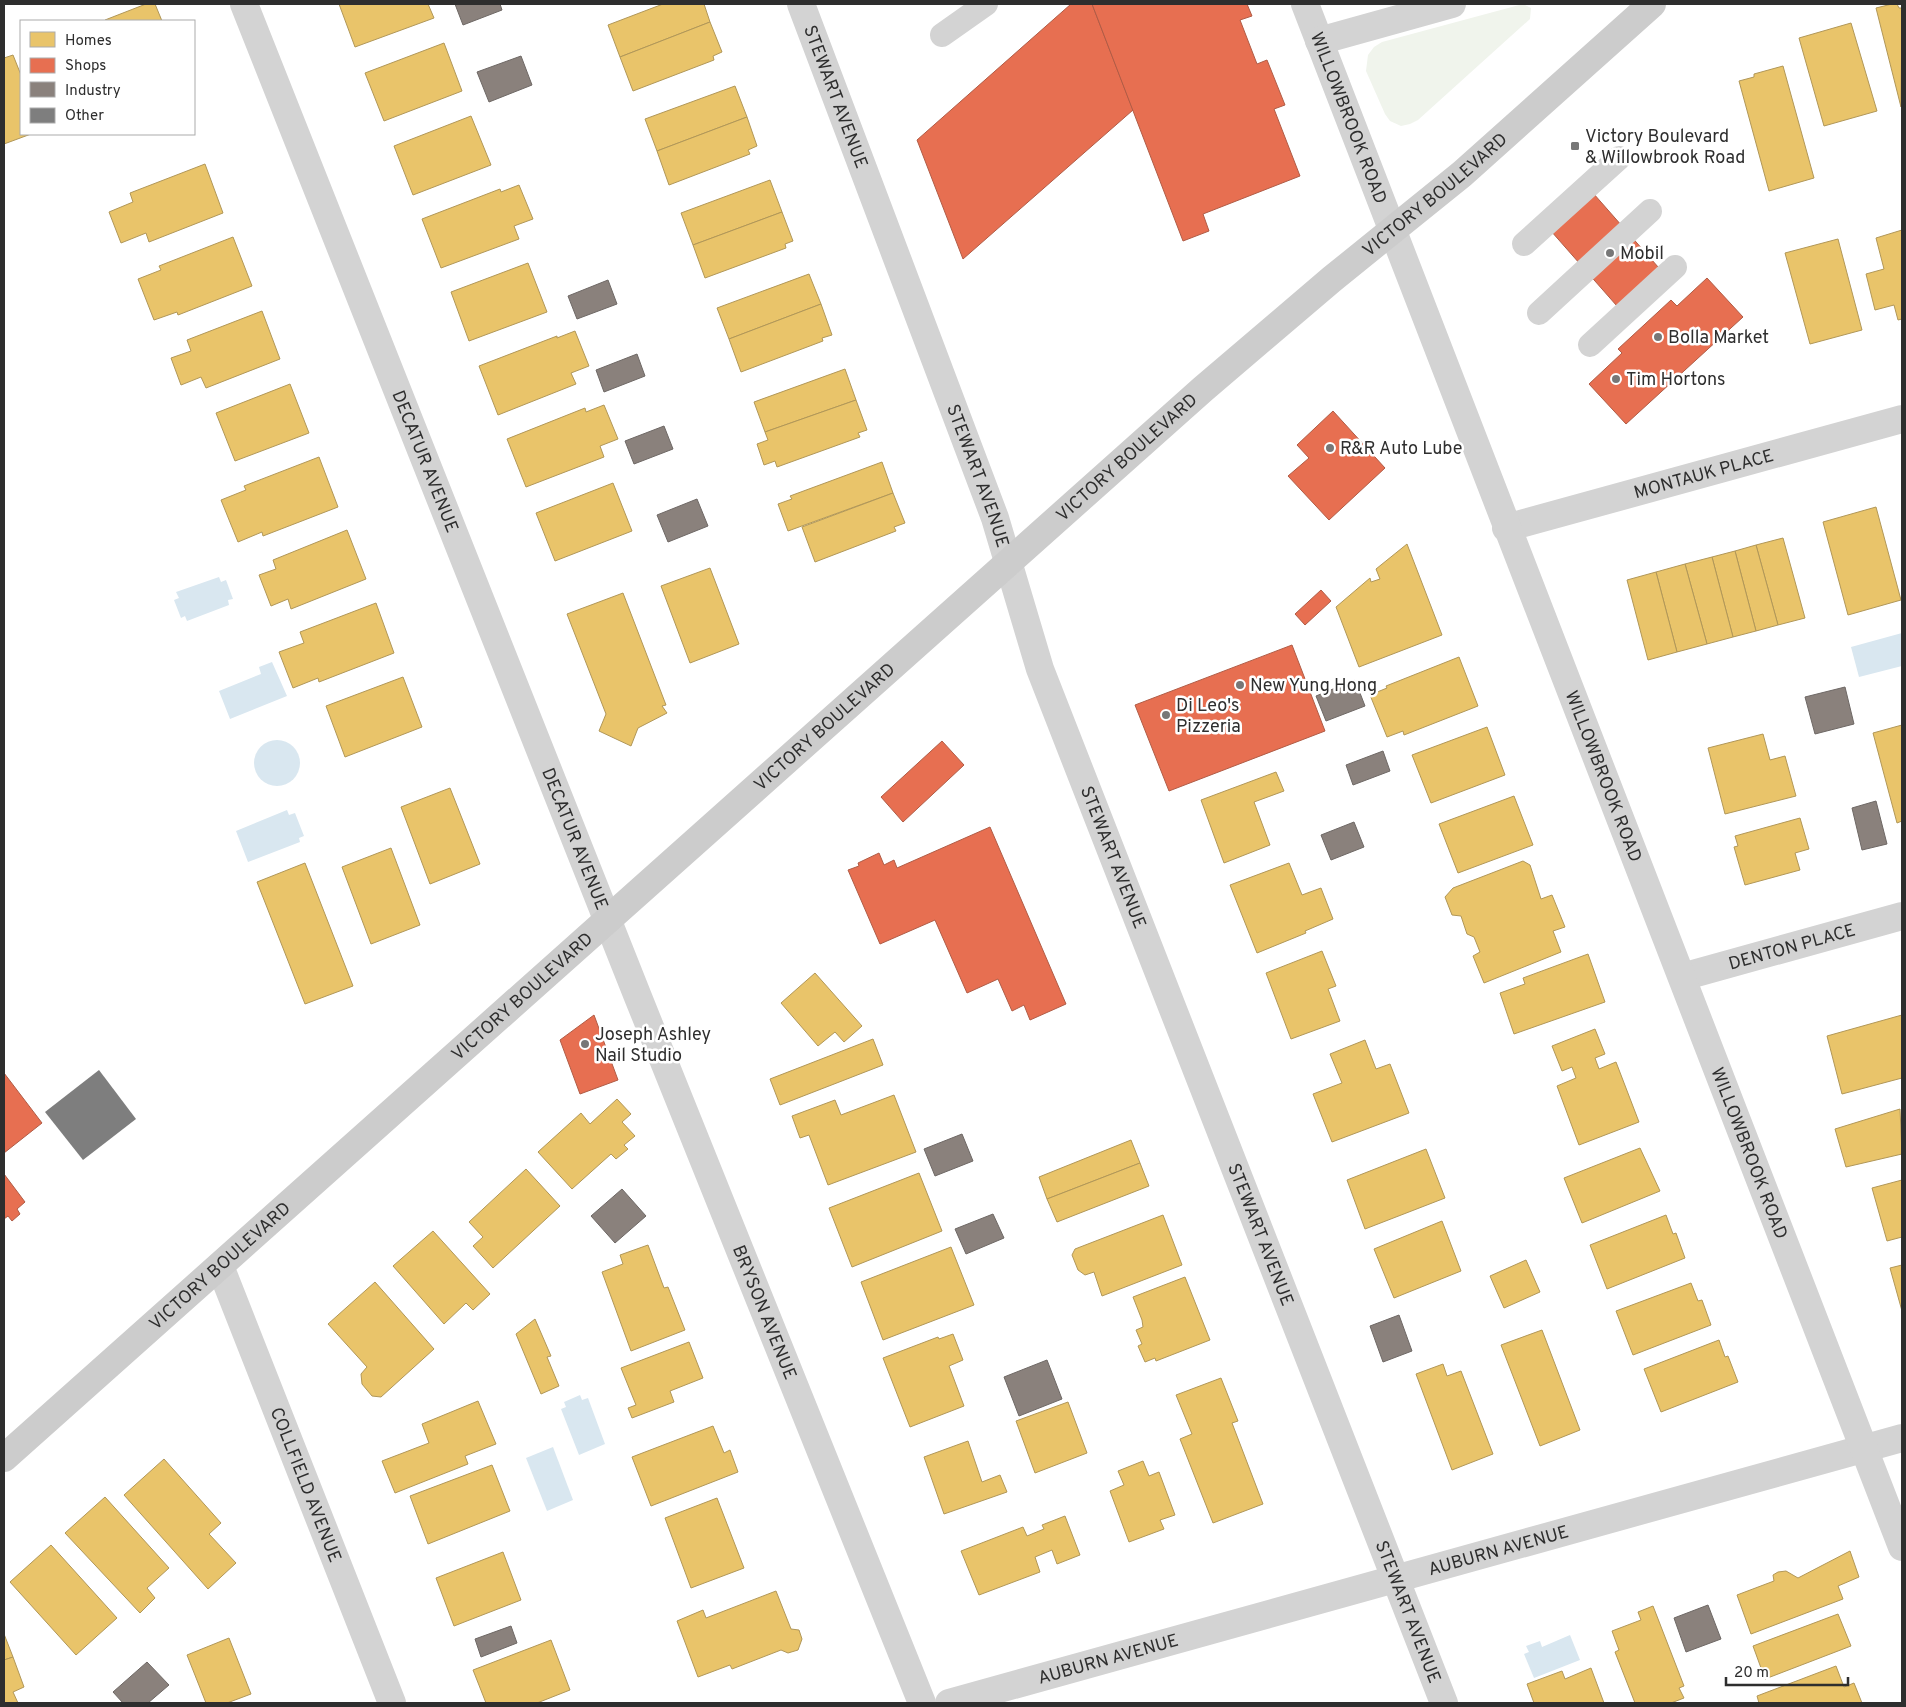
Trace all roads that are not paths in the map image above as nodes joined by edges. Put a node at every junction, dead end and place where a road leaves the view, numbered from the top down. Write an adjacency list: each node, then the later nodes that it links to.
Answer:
1 (244, 4): 20 (street, DECATUR AVENUE)
2 (802, 4): 18 (street, STEWART AVENUE)
3 (986, 4): 7 (lane)
4 (1305, 4): 8 (street, WILLOWBROOK ROAD)
5 (1452, 4): 8 (street)
6 (1652, 4): 11 (main road, VICTORY BOULEVARD)
7 (942, 35)
8 (1319, 40): 11 (street, WILLOWBROOK ROAD)
9 (1619, 158): 12 (lane)
10 (1650, 211): 14 (lane)
11 (1393, 230): 17 (street, WILLOWBROOK ROAD); 18 (main road, VICTORY BOULEVARD)
12 (1524, 244)
13 (1675, 267): 15 (lane)
14 (1539, 313)
15 (1590, 345)
16 (1902, 419): 17 (street, MONTAUK PLACE)
17 (1506, 528): 21 (street, WILLOWBROOK ROAD)
18 (1009, 562): 20 (main road, VICTORY BOULEVARD); 27 (street, STEWART AVENUE)
19 (1902, 916): 21 (street, DENTON PLACE)
20 (607, 919): 22 (main road, VICTORY BOULEVARD); 29 (street, BRYSON AVENUE)
21 (1682, 977): 24 (street, WILLOWBROOK ROAD)
22 (220, 1266): 25 (main road, VICTORY BOULEVARD); 28 (street, COLLFIELD AVENUE)
23 (1902, 1438): 24 (street, AUBURN AVENUE)
24 (1864, 1448): 26 (street, WILLOWBROOK ROAD); 27 (street, AUBURN AVENUE)
25 (4, 1458)
26 (1902, 1547)
27 (1397, 1579): 30 (street, AUBURN AVENUE); 31 (street, STEWART AVENUE)
28 (392, 1703)
29 (922, 1703)
30 (949, 1703)
31 (1444, 1703)

